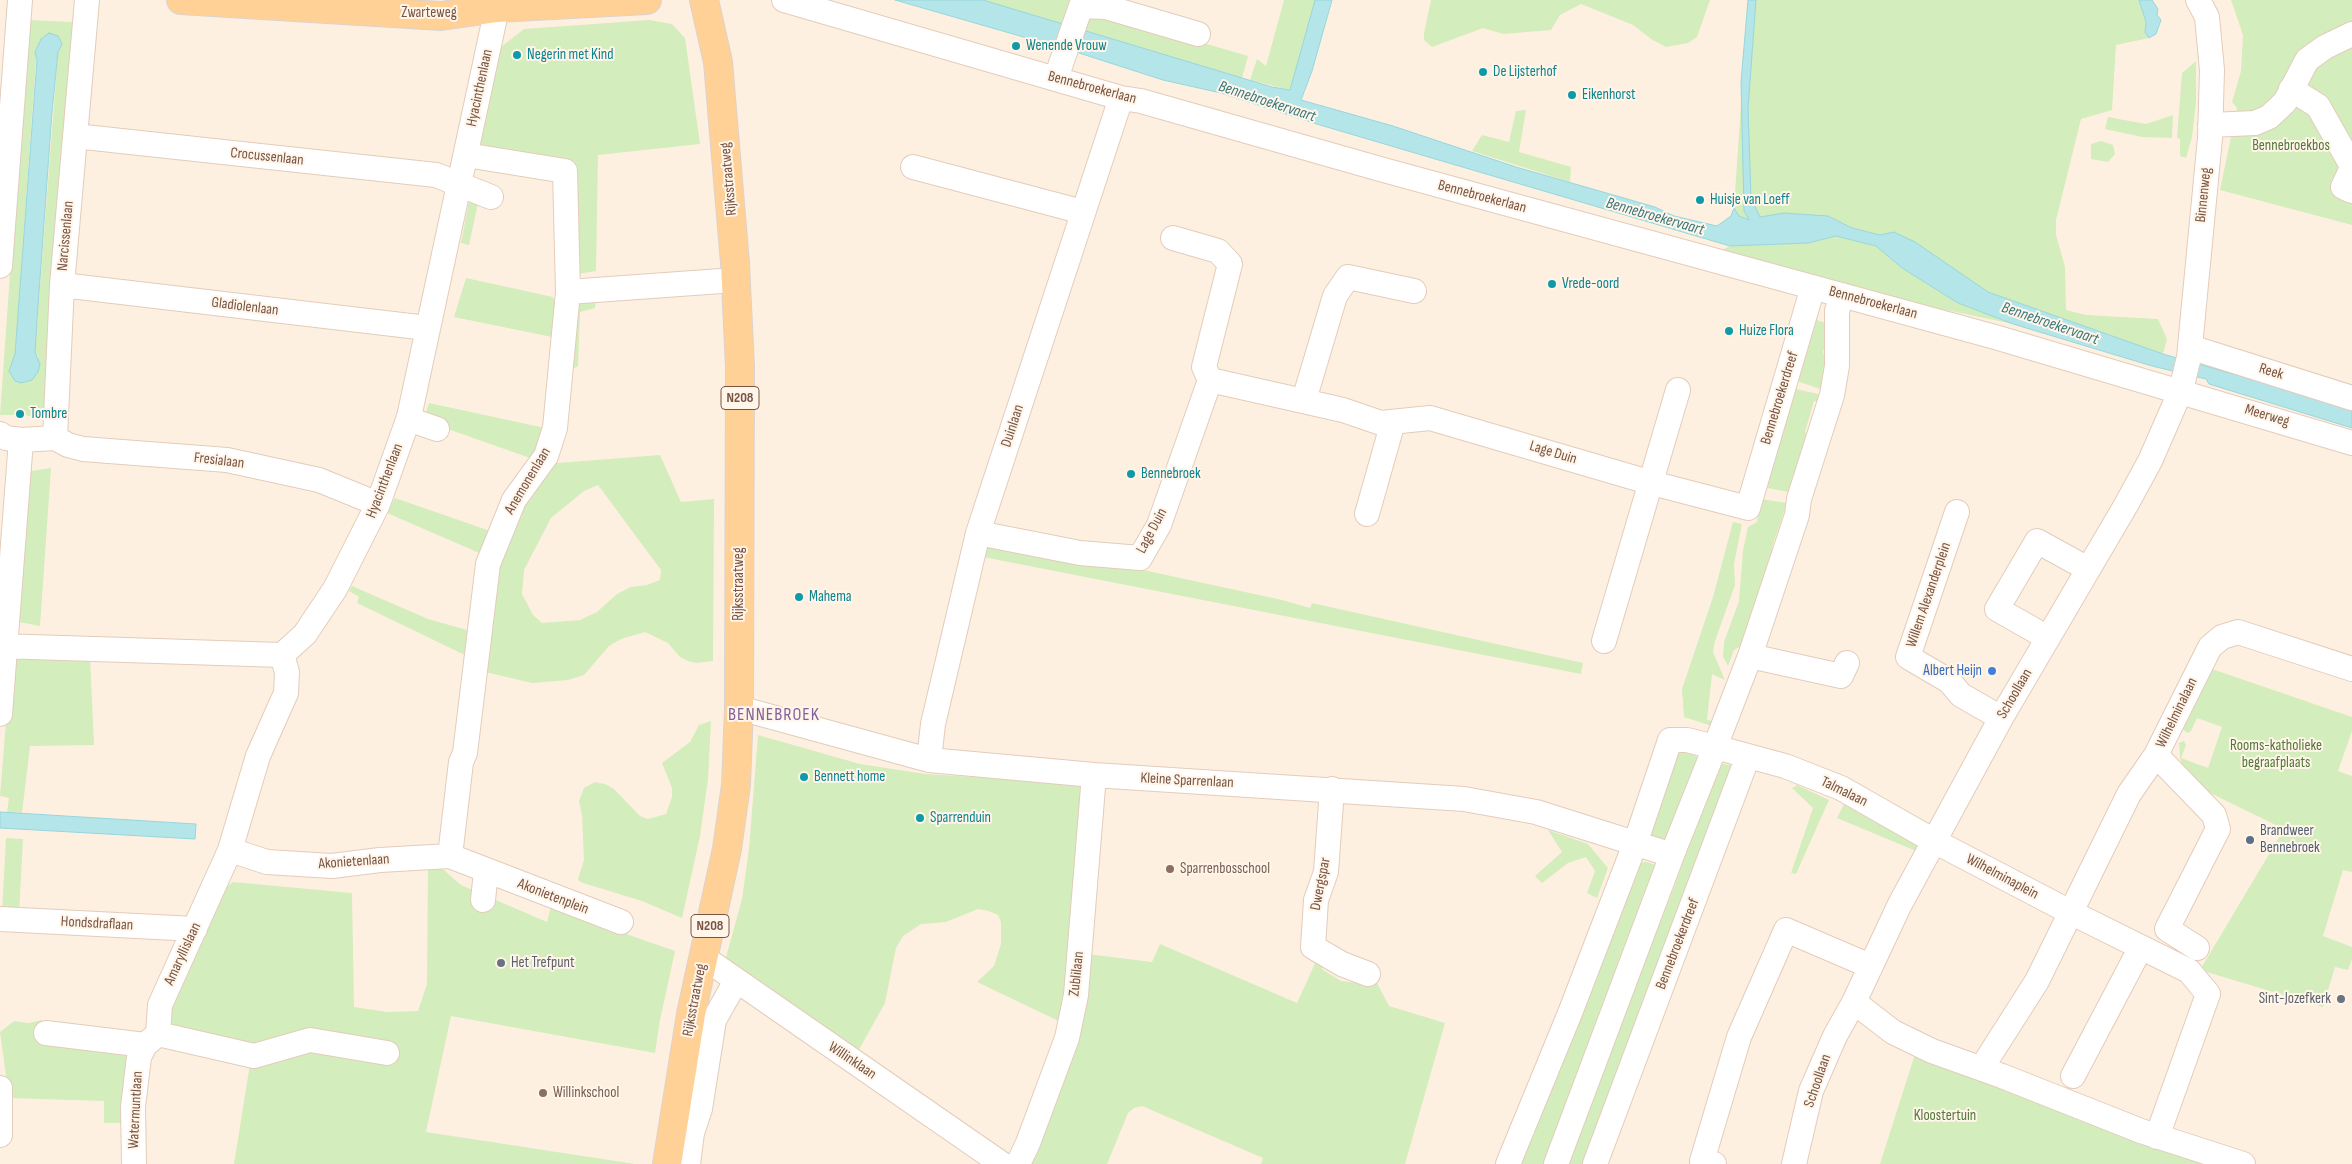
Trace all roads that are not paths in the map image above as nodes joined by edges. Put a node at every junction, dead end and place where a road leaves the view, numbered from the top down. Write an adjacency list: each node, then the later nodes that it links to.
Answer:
1 (20, 0): 27 (street)
2 (87, 0): 18 (street, Narcissenlaan)
3 (648, 0): 10 (main road, Zwarteweg)
4 (704, 0): 60 (main road, Rijksstraatweg / N208)
5 (784, 0): 14 (street, Bennebroekerlaan)
6 (2198, 0): 17 (street, Binnenweg)
7 (194, 1): 9 (main road, Zwarteweg)
8 (1130, 6): 11 (street); 12 (street)
9 (440, 8): 10 (main road, Zwarteweg)
10 (497, 8): 19 (street, Hyacinthenlaan)
11 (1081, 9): 14 (street)
12 (1198, 34)
13 (2352, 34): 15 (street)
14 (1056, 78): 16 (street, Bennebroekerlaan)
15 (2291, 89): 17 (street); 20 (street)
16 (1121, 98): 25 (street, Duinlaan); 30 (street, Bennebroekerlaan)
17 (2210, 125): 35 (street, Binnenweg)
18 (75, 136): 22 (street, Crocussenlaan); 29 (street, Narcissenlaan)
19 (466, 155): 22 (street, Hyacinthenlaan); 32 (street, Anemonenlaan)
20 (2351, 163): 23 (street)
21 (913, 167): 25 (street)
22 (458, 182): 24 (street, Crocussenlaan); 34 (street, Hyacinthenlaan)
23 (2352, 191)
24 (491, 197)
25 (1083, 212): 51 (street, Duinlaan)
26 (1173, 238): 36 (street, Lage Duin)
27 (0, 266)
28 (720, 281): 32 (street)
29 (62, 285): 34 (street, Gladiolenlaan); 44 (street, Narcissenlaan)
30 (1813, 287): 33 (street, Bennebroekerlaan); 47 (street, Bennebroekerdreef)
31 (1414, 291): 39 (street)
32 (568, 292): 73 (street, Anemonenlaan)
33 (1842, 295): 35 (street, Bennebroekerlaan); 56 (street)
34 (434, 325): 40 (street, Hyacinthenlaan)
35 (2186, 368): 38 (street, Reek); 45 (street, Meerweg); 52 (street, Schoollaan)
36 (1210, 380): 39 (street, Lage Duin); 51 (street, Lage Duin)
37 (1678, 390): 46 (street)
38 (2352, 398)
39 (1304, 400): 41 (street, Lage Duin)
40 (408, 419): 42 (street); 48 (street, Hyacinthenlaan)
41 (1394, 422): 46 (street, Lage Duin); 50 (street)
42 (438, 430)
43 (10, 437): 44 (street); 55 (street)
44 (56, 438): 48 (street, Fresialaan)
45 (2352, 443)
46 (1652, 483): 47 (street, Lage Duin); 54 (street)
47 (1748, 508)
48 (382, 512): 57 (street, Hyacinthenlaan)
49 (1957, 512): 62 (street, Willem Alexanderplein)
50 (1368, 514)
51 (978, 533): 66 (street, Duinlaan)
52 (2088, 569): 53 (street, Schoollaan); 53 (street)
53 (2048, 638): 62 (street, Schoollaan)
54 (1604, 642)
55 (2, 646): 57 (street); 61 (street)
56 (1751, 652): 58 (street); 63 (street)
57 (282, 655): 71 (street, Amaryllislaan)
58 (1848, 663)
59 (2352, 669): 64 (street, Wilhelminalaan)
60 (739, 708): 66 (street, Kleine Sparrenlaan); 82 (main road, Rijksstraatweg / N208)
61 (0, 714)
62 (2001, 718): 69 (street, Schoollaan)
63 (1715, 747): 65 (street); 70 (street); 72 (street)
64 (2156, 755): 76 (street, Wilhelminalaan); 81 (street)
65 (1748, 756): 69 (street, Talmalaan); 102 (street, Bennebroekerdreef)
66 (929, 760): 67 (street, Kleine Sparrenlaan)
67 (1094, 775): 68 (street, Kleine Sparrenlaan); 99 (street, Zublilaan)
68 (1332, 789): 70 (street, Kleine Sparrenlaan); 84 (street, Dwergspar)
69 (1934, 841): 76 (street, Wilhelminaplein); 83 (street, Schoollaan)
70 (1635, 844): 72 (street); 100 (street)
71 (230, 850): 73 (street, Akonietenlaan); 79 (street, Amaryllislaan)
72 (1672, 855): 101 (street)
73 (450, 856): 74 (street, Akonietenplein)
74 (486, 872): 75 (street); 78 (street, Akonietenplein)
75 (482, 900)
76 (2070, 912): 80 (street); 90 (street, Wilhelminalaan)
77 (0, 919): 79 (street, Hondsdraflaan)
78 (621, 922)
79 (195, 929): 88 (street, Amaryllislaan)
80 (2142, 947): 91 (street); 94 (street)
81 (2197, 948)
82 (703, 957): 85 (street, Willinklaan); 96 (main road, Rijksstraatweg / N208)
83 (1870, 966): 86 (street, Schoollaan); 103 (street)
84 (1368, 974)
85 (736, 982): 97 (street, Rijksstraatweg); 98 (street, Willinklaan)
86 (1854, 1002): 90 (street); 104 (street, Schoollaan)
87 (46, 1033): 88 (street)
88 (152, 1039): 89 (street); 95 (street, Watermuntlaan)
89 (387, 1053)
90 (1994, 1068): 94 (street)
91 (2073, 1076)
92 (0, 1088): 93 (street)
93 (1, 1120)
94 (2157, 1137): 105 (street)
95 (134, 1164)
96 (667, 1164)
97 (688, 1164)
98 (1002, 1164)
99 (1018, 1164)
100 (1508, 1164)
101 (1556, 1164)
102 (1595, 1164)
103 (1714, 1164)
104 (1794, 1164)
105 (2243, 1164)

